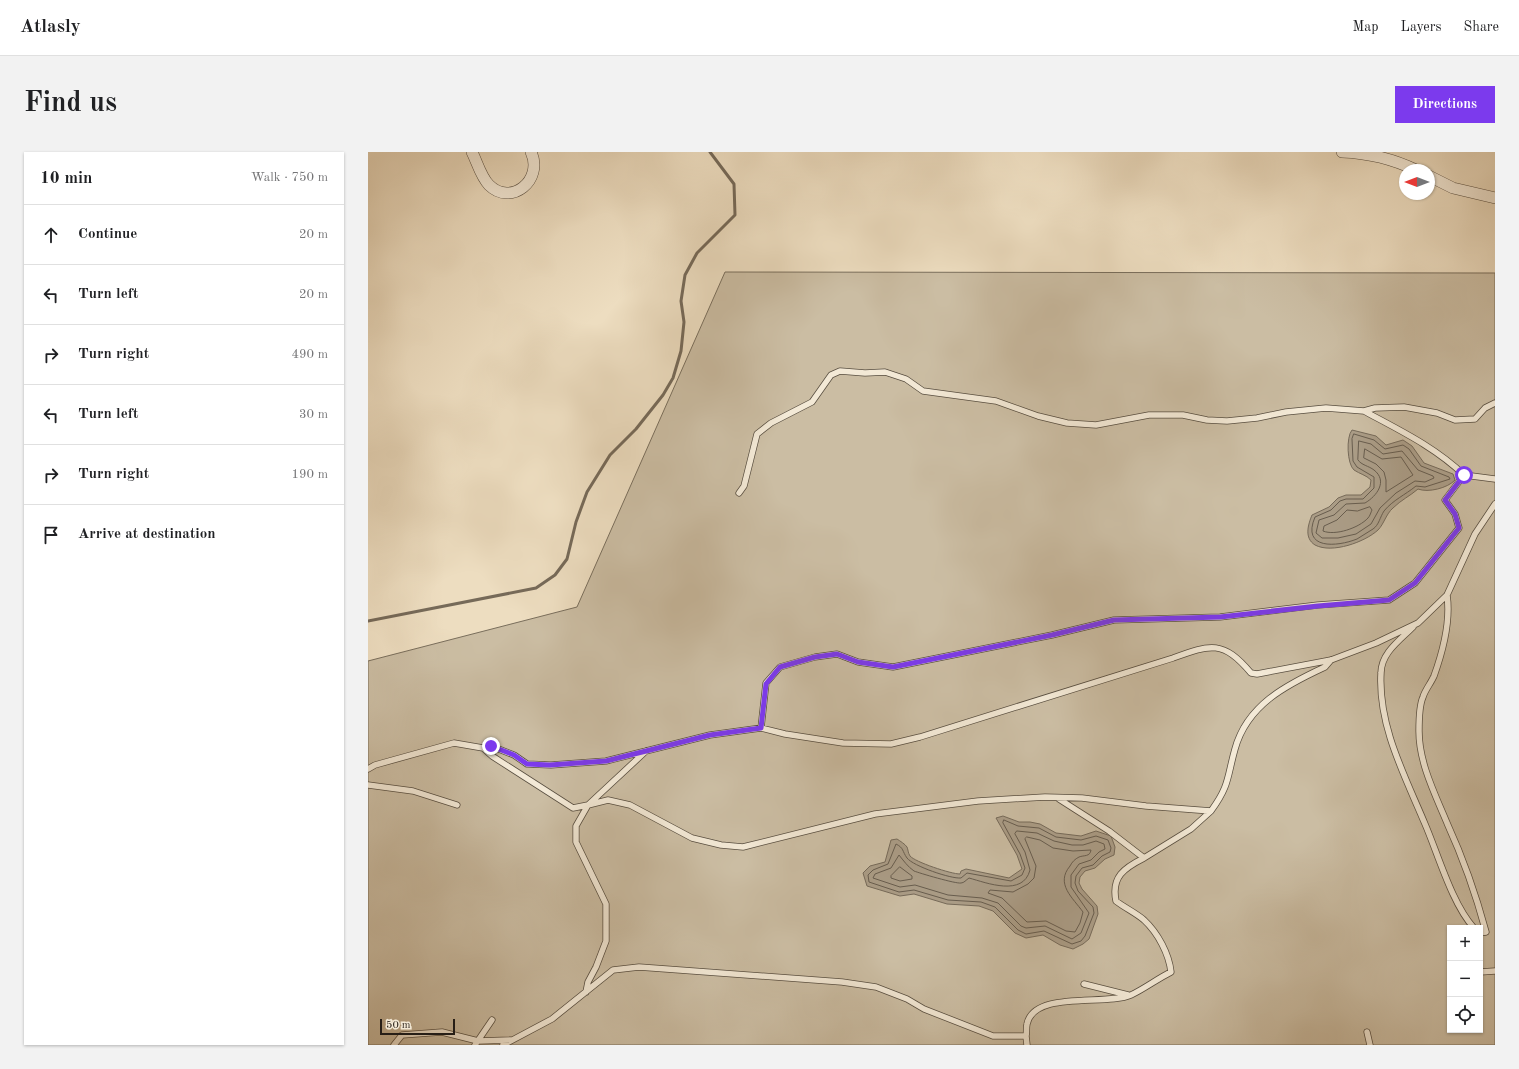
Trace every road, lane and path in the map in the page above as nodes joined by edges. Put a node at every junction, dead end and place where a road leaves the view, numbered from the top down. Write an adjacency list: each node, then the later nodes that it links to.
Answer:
1 (472, 152): 2 (street)
2 (531, 152)
3 (1342, 152): 4 (street)
4 (1399, 164)
5 (1435, 179): 6 (street)
6 (1495, 198)
7 (1495, 403): 8 (lane)
8 (1364, 411): 9 (lane); 11 (lane)
9 (1464, 475): 10 (lane); 16 (lane)
10 (1495, 479)
11 (739, 492)
12 (1495, 504): 13 (lane)
13 (1447, 596): 14 (lane); 27 (lane)
14 (1418, 623): 15 (lane); 26 (lane)
15 (1331, 660): 16 (lane); 24 (lane)
16 (761, 728): 18 (lane)
17 (483, 748): 18 (lane); 19 (lane); 23 (lane)
18 (646, 751): 23 (lane)
19 (368, 769)
20 (368, 785): 22 (lane)
21 (1059, 799): 23 (lane); 24 (lane); 25 (lane)
22 (457, 805)
23 (588, 805): 31 (lane)
24 (1211, 811): 25 (lane)
25 (1144, 858): 32 (lane)
26 (1472, 925)
27 (1483, 932)
28 (1495, 971): 29 (lane)
29 (1483, 972)
30 (1084, 984): 32 (lane)
31 (586, 992): 35 (lane); 36 (lane)
32 (1130, 995): 35 (lane)
33 (492, 1020): 37 (lane)
34 (1367, 1032): 41 (lane)
35 (1026, 1036): 40 (lane)
36 (514, 1040): 37 (lane); 39 (lane)
37 (476, 1043): 38 (lane)
38 (394, 1045)
39 (504, 1045)
40 (1027, 1045)
41 (1370, 1045)

